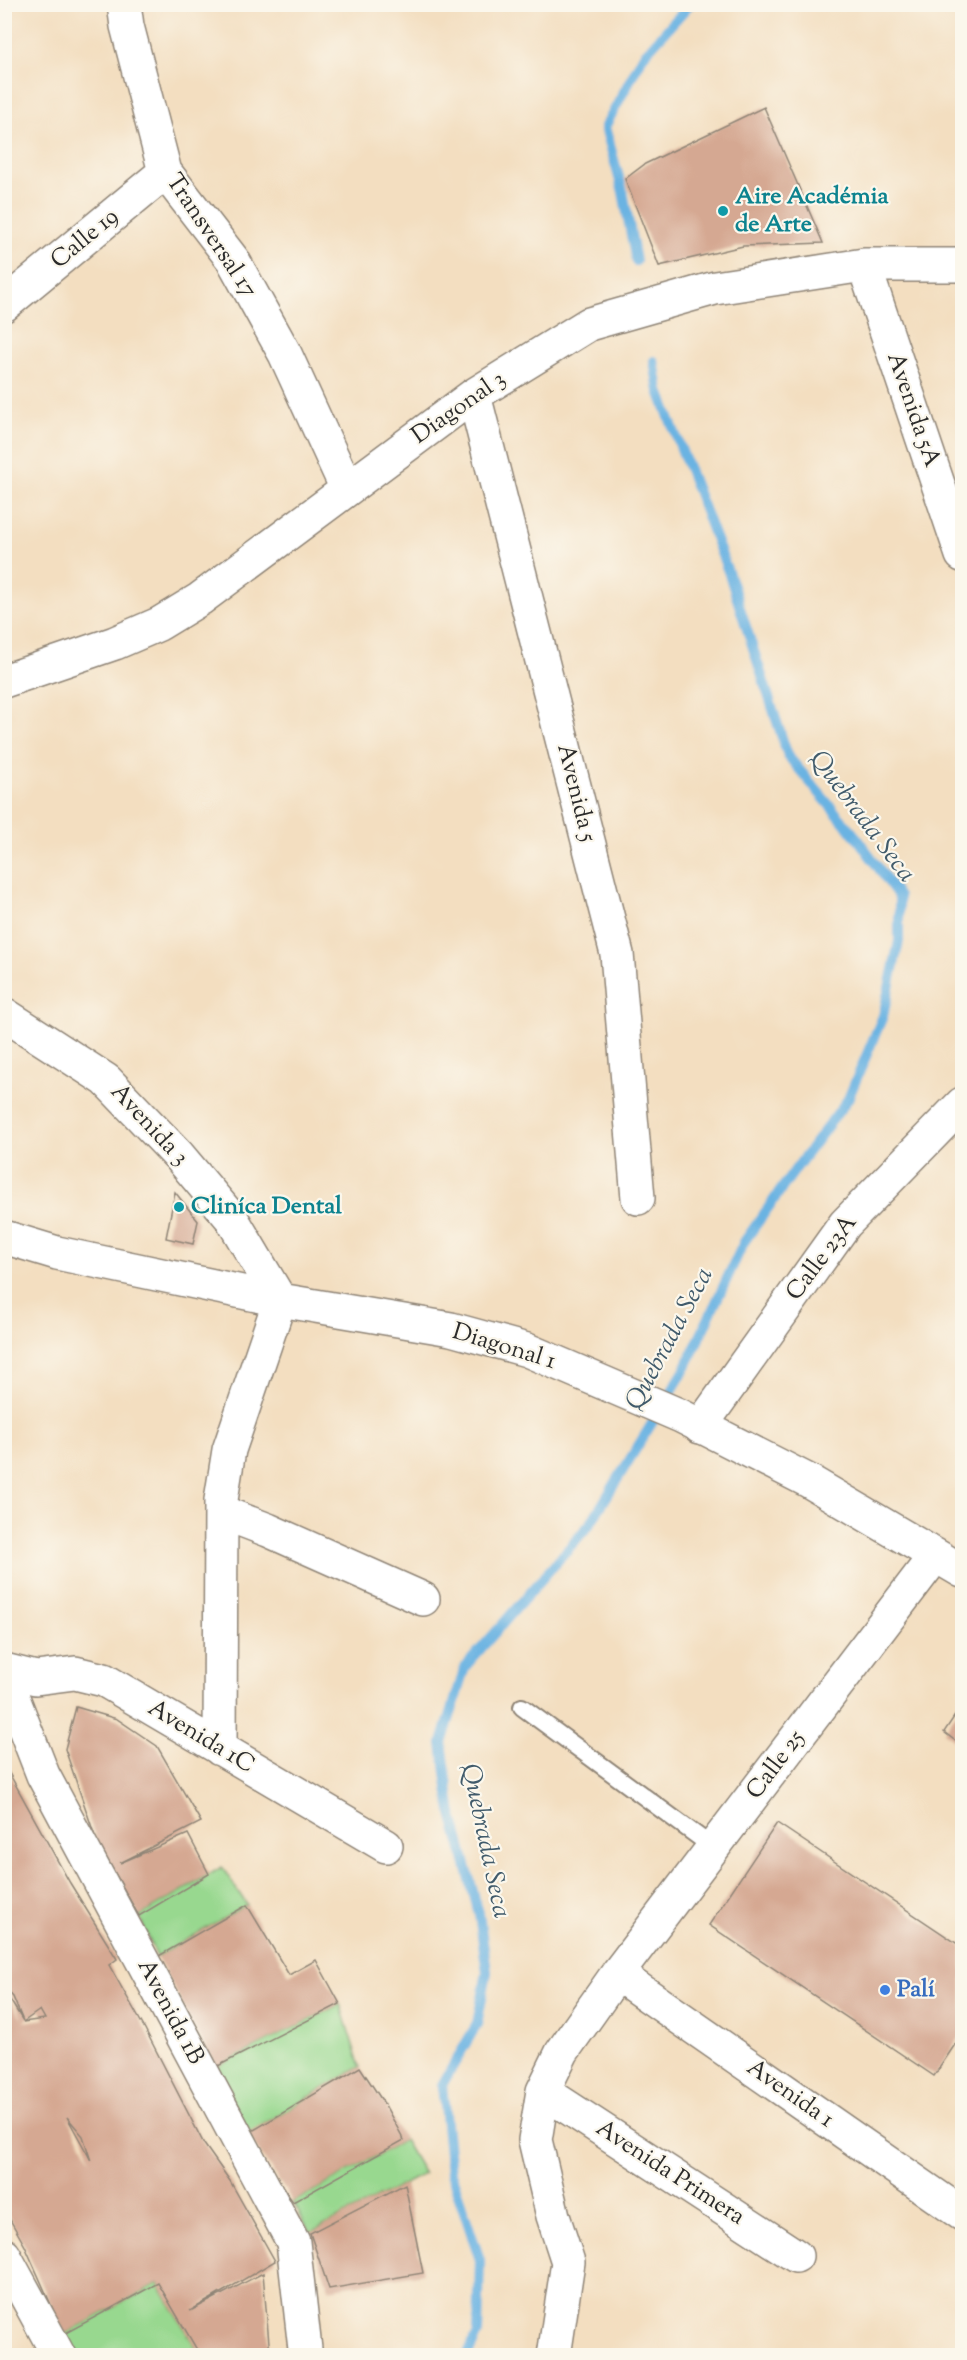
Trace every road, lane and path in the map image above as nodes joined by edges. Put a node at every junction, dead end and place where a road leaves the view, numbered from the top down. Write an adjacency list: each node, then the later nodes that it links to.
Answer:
1 (124, 4): 2 (street, Transversal 17)
2 (165, 172): 5 (street, Calle 19); 7 (street, Transversal 17)
3 (864, 265): 4 (street, Diagonal 3); 6 (street, Diagonal 3); 8 (street, Avenida 5A)
4 (963, 265)
5 (4, 305)
6 (474, 395): 7 (street, Diagonal 3); 12 (street, Avenida 5)
7 (347, 489): 9 (street, Diagonal 3)
8 (963, 555)
9 (4, 681)
10 (4, 1014): 14 (street, Avenida 3)
11 (963, 1104): 15 (street, Calle 23A)
12 (638, 1198)
13 (4, 1237): 14 (street, Diagonal 1)
14 (280, 1300): 15 (street, Diagonal 1); 16 (street)
15 (690, 1421): 17 (street, Diagonal 1)
16 (221, 1512): 18 (street); 22 (street)
17 (949, 1564): 24 (street, Calle 25)
18 (423, 1599)
19 (4, 1670): 22 (street, Avenida 1C)
20 (4, 1675): 31 (street, Avenida 1B)
21 (522, 1707): 24 (lane)
22 (220, 1749): 23 (street, Avenida 1C)
23 (386, 1846)
24 (714, 1848): 25 (street, Calle 25)
25 (617, 1974): 26 (street, Calle 25); 27 (street, Avenida 1)
26 (543, 2091): 29 (street, Avenida Primera); 32 (street, Calle 25)
27 (963, 2214)
28 (4, 2255): 30 (street)
29 (796, 2256)
30 (59, 2355)
31 (304, 2355)
32 (554, 2355)

